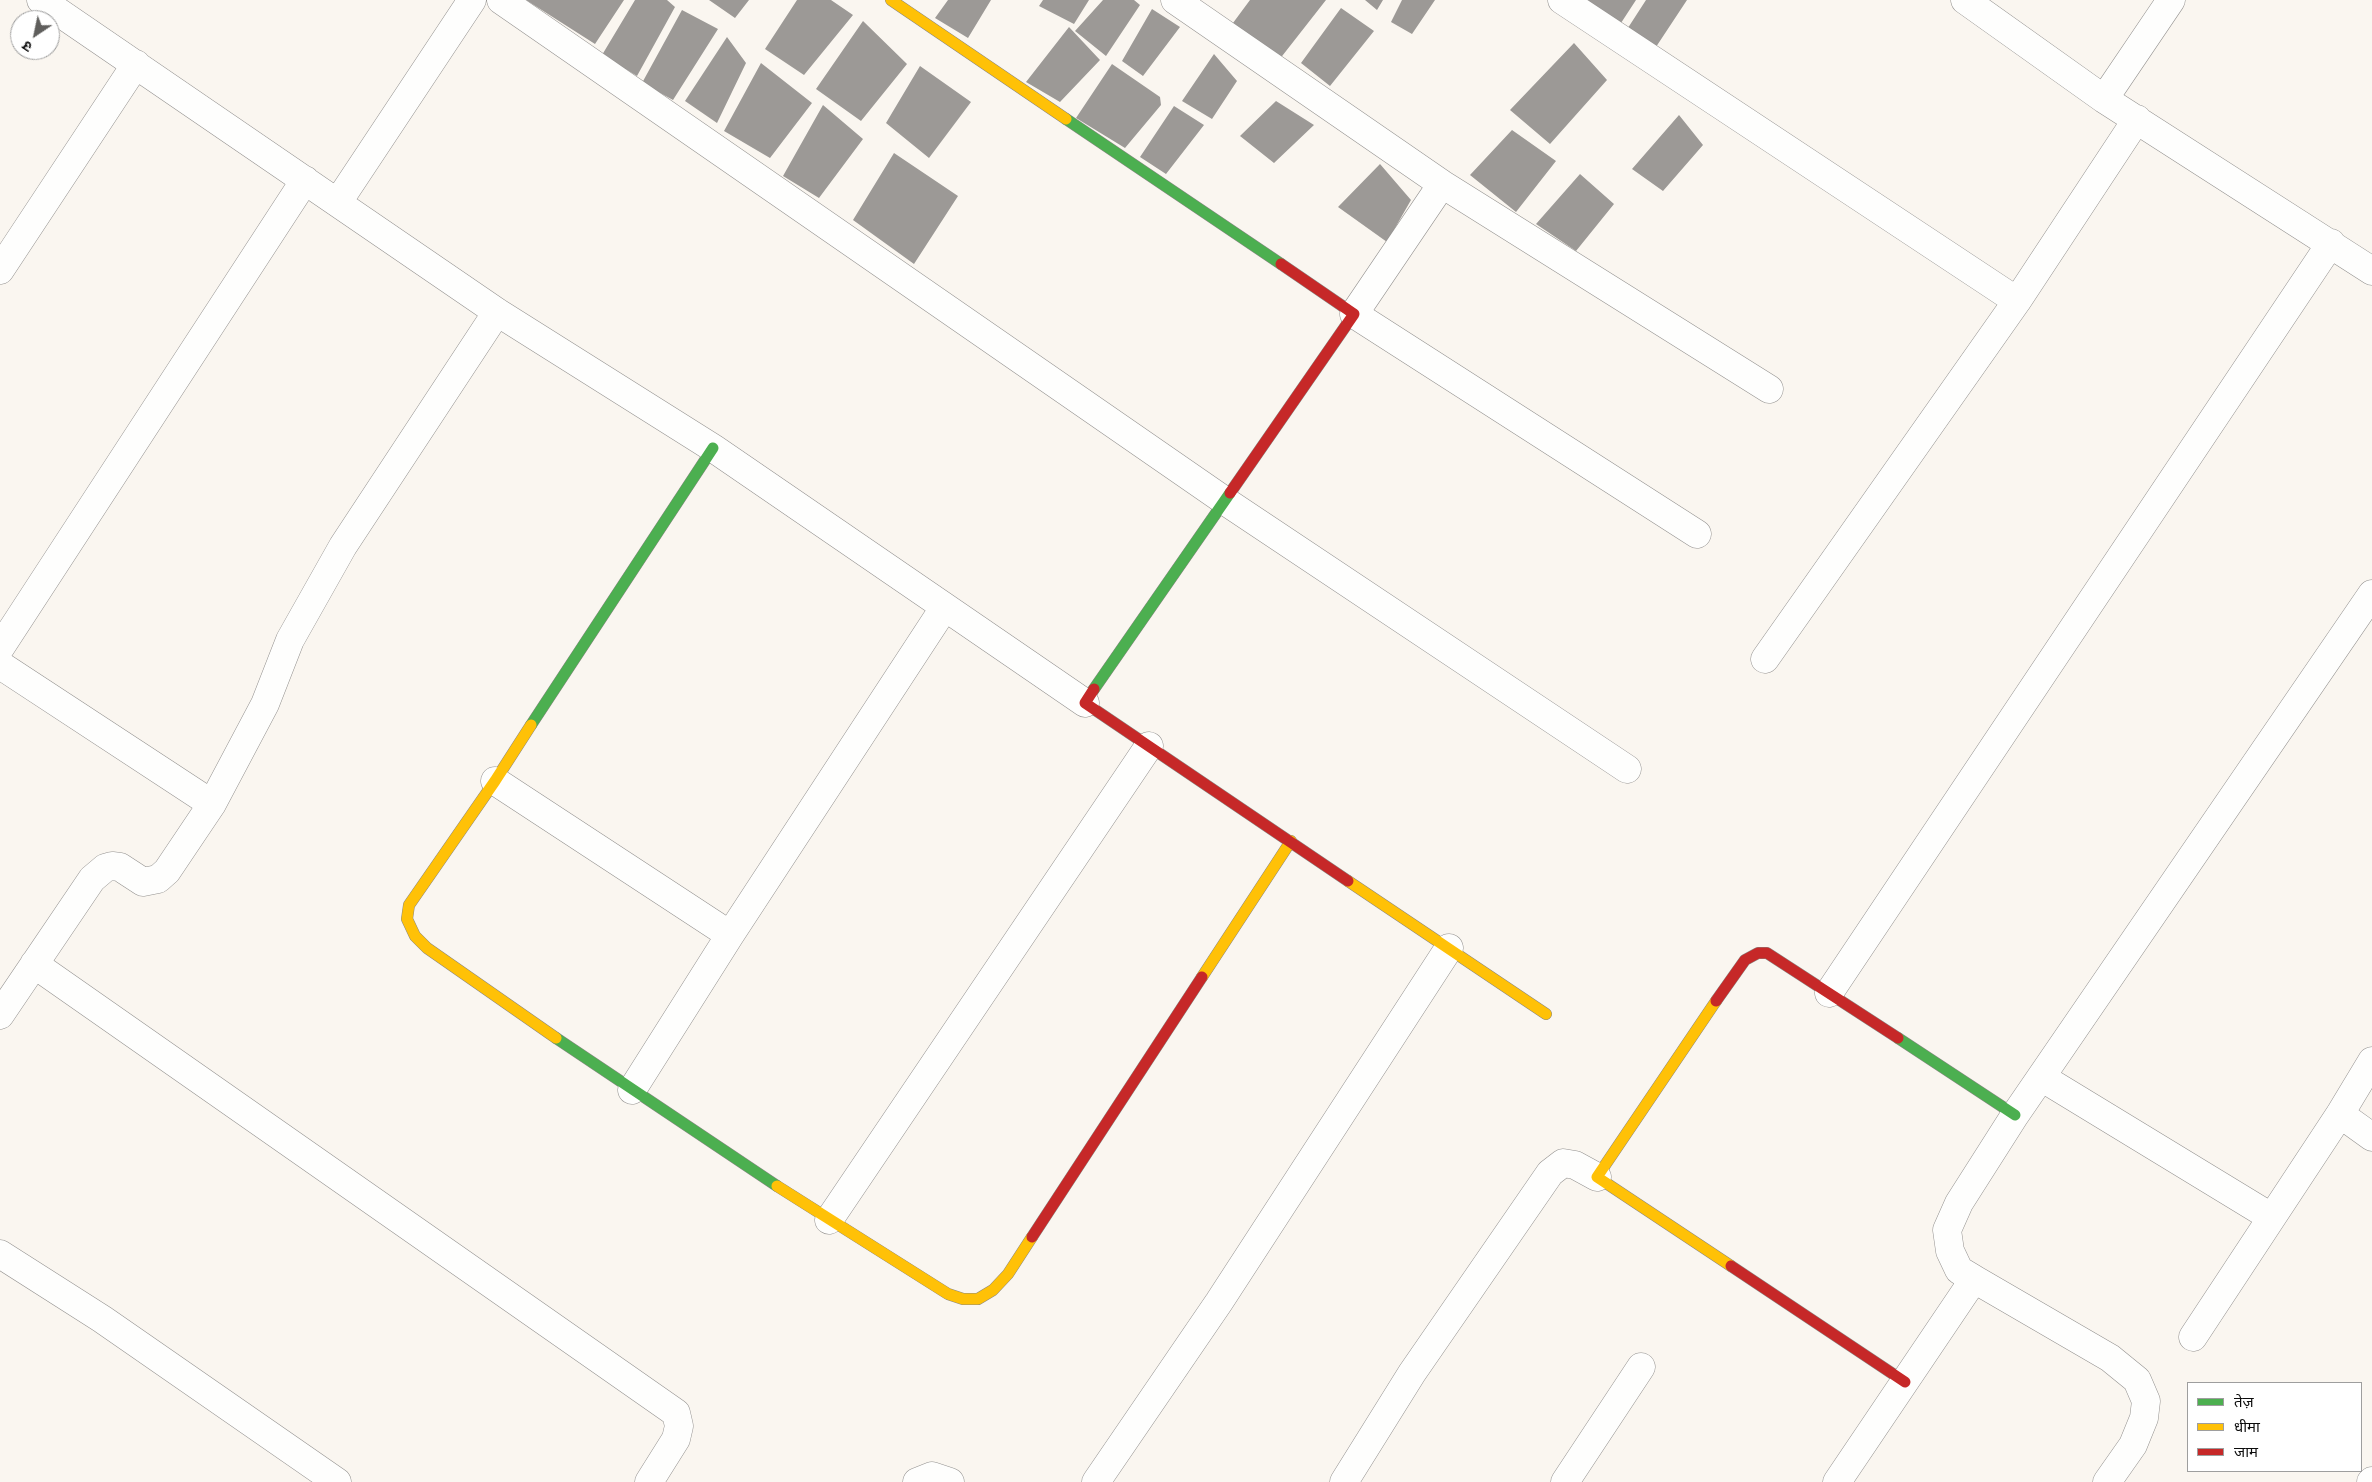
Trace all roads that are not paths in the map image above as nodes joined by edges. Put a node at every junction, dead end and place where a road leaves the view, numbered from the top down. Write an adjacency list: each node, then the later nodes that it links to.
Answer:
1 (42, 0): 9 (street)
2 (472, 0): 14 (street)
3 (501, 0): 23 (street)
4 (891, 0): 20 (street)
5 (1175, 0): 13 (street)
6 (1562, 0): 18 (street)
7 (1965, 0): 10 (street)
8 (2171, 0): 10 (street)
9 (136, 64): 12 (street); 16 (street)
10 (2104, 99): 11 (street)
11 (2137, 119): 15 (street); 18 (street)
12 (305, 180): 14 (street); 27 (street)
13 (1442, 184): 20 (street); 21 (street)
14 (338, 202): 19 (street)
15 (2331, 243): 17 (street); 39 (street)
16 (0, 270)
17 (2372, 270)
18 (2018, 301): 28 (street)
19 (497, 312): 22 (street); 34 (street)
20 (1354, 314): 23 (street); 24 (street)
21 (1769, 389)
22 (713, 448): 26 (street); 33 (street)
23 (1225, 501): 30 (street); 32 (street)
24 (1698, 534)
25 (2372, 594): 43 (street)
26 (944, 608): 30 (street); 36 (street)
27 (0, 648)
28 (1765, 659)
29 (0, 665): 34 (street)
30 (1085, 703): 31 (street)
31 (1149, 746): 35 (street); 50 (street)
32 (1627, 769)
33 (496, 781): 36 (street); 44 (street)
34 (212, 804): 38 (street)
35 (1291, 842): 37 (street); 50 (street)
36 (730, 935): 44 (street)
37 (1450, 948): 40 (street); 60 (street)
38 (34, 964): 41 (street); 57 (street)
39 (1829, 993): 46 (street); 48 (street)
40 (1546, 1014)
41 (0, 1015)
42 (2372, 1061): 45 (street)
43 (2041, 1077): 46 (street); 49 (street)
44 (632, 1090): 50 (street)
45 (2340, 1114): 47 (street); 49 (street)
46 (2015, 1115): 52 (street)
47 (2372, 1137)
48 (1597, 1177): 55 (street); 61 (street)
49 (2271, 1217): 53 (street)
50 (829, 1220)
51 (0, 1254): 56 (street)
52 (1974, 1280): 55 (street); 64 (street)
53 (2193, 1337)
54 (1641, 1367): 62 (street)
55 (1905, 1382): 63 (street)
56 (337, 1482)
57 (648, 1482)
58 (917, 1482): 59 (street)
59 (950, 1482)
60 (1096, 1482)
61 (1344, 1482)
62 (1565, 1482)
63 (1837, 1482)
64 (2107, 1482)

